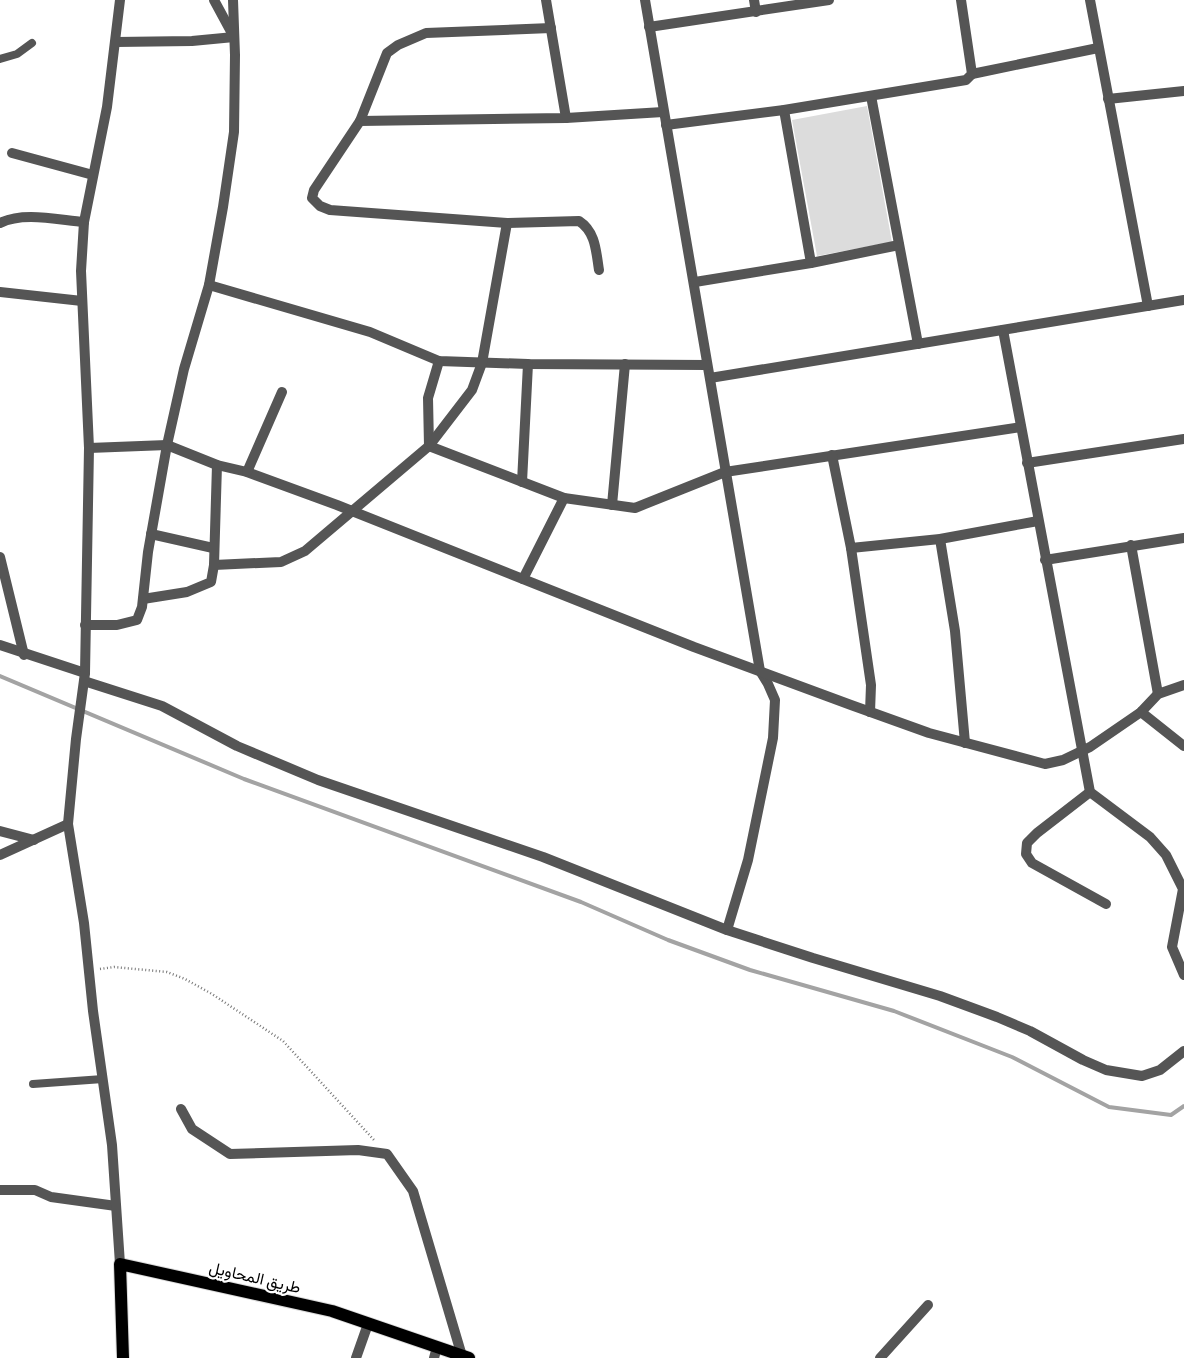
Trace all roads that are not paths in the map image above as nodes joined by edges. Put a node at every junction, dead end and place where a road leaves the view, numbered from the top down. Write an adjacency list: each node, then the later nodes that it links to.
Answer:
1 (120, 0): 14 (street)
2 (214, 0): 13 (street)
3 (233, 0): 13 (street)
4 (546, 0): 11 (street)
5 (645, 0): 12 (street)
6 (754, 0): 10 (street)
7 (829, 0): 10 (street)
8 (961, 0): 18 (street)
9 (1090, 0): 16 (street)
10 (756, 12): 12 (street)
11 (551, 28): 24 (street); 25 (street)
12 (649, 28): 23 (street)
13 (234, 37): 14 (street); 36 (street)
14 (116, 42): 28 (street)
15 (32, 43): 17 (lane)
16 (1098, 48): 18 (street); 21 (street)
17 (0, 59)
18 (972, 74): 20 (street)
19 (1184, 90): 21 (street)
20 (871, 96): 22 (street); 32 (street)
21 (1108, 100): 40 (street)
22 (784, 110): 26 (street); 33 (street)
23 (663, 112): 24 (street); 26 (street)
24 (566, 118): 25 (street)
25 (360, 121): 31 (street)
26 (666, 125): 35 (street)
27 (12, 153): 28 (street)
28 (93, 174): 29 (street)
29 (84, 222): 30 (street); 39 (street)
30 (0, 223)
31 (507, 223): 34 (street); 44 (street)
32 (899, 245): 33 (street); 42 (street)
33 (811, 263): 35 (street)
34 (599, 270)
35 (695, 282): 47 (street)
36 (208, 285): 43 (street); 52 (street)
37 (0, 292): 39 (street)
38 (1184, 300): 40 (street)
39 (82, 301): 54 (street)
40 (1148, 306): 41 (street)
41 (1003, 330): 42 (street); 50 (street)
42 (918, 344): 48 (street)
43 (439, 360): 44 (street); 53 (street)
44 (482, 363): 45 (street); 53 (street)
45 (528, 364): 46 (street); 60 (street)
46 (625, 364): 47 (street); 62 (street)
47 (707, 365): 48 (street)
48 (710, 378): 59 (street)
49 (282, 392): 58 (street)
50 (1021, 427): 55 (street); 56 (street)
51 (1184, 440): 56 (street)
52 (167, 445): 54 (street); 57 (street); 65 (street)
53 (429, 446): 60 (street); 63 (street)
54 (89, 448): 76 (street)
55 (832, 456): 59 (street); 70 (street)
56 (1027, 463): 64 (street)
57 (217, 465): 58 (street); 69 (street)
58 (247, 472): 63 (street)
59 (725, 472): 62 (street); 79 (street)
60 (522, 482): 61 (street)
61 (564, 498): 62 (street); 74 (street)
62 (612, 505)
63 (354, 512): 73 (street); 74 (street)
64 (1038, 521): 67 (street); 72 (street)
65 (151, 534): 69 (street); 75 (street)
66 (1184, 538): 68 (street)
67 (940, 539): 70 (street); 85 (street)
68 (1131, 545): 72 (street); 82 (street)
69 (213, 548): 73 (street)
70 (851, 548): 83 (street)
71 (0, 557): 78 (street)
72 (1045, 560): 87 (street)
73 (214, 565): 75 (street)
74 (523, 579): 79 (street)
75 (143, 599): 76 (street)
76 (85, 625): 80 (street)
77 (0, 645): 78 (street)
78 (24, 655): 80 (street)
79 (760, 671): 83 (street); 94 (street)
80 (85, 677): 89 (street); 94 (street)
81 (1184, 685): 82 (street)
82 (1158, 694): 84 (street)
83 (870, 712): 85 (street)
84 (1141, 712): 86 (street); 87 (street)
85 (965, 743): 87 (street)
86 (1184, 746)
87 (1082, 750): 88 (street)
88 (1090, 792): 93 (street); 95 (street)
89 (68, 824): 91 (street); 97 (street)
90 (0, 831): 91 (street)
91 (34, 840): 92 (street)
92 (0, 855)
93 (1106, 904)
94 (727, 930): 96 (street)
95 (1184, 975)
96 (1184, 1051)
97 (103, 1079): 98 (lane); 101 (street)
98 (32, 1084)
99 (181, 1109): 106 (street)
100 (0, 1190): 101 (street)
101 (116, 1206): 102 (street)
102 (120, 1264): 104 (main road, طريق المحاويل); 107 (main road)
103 (928, 1305): 109 (street)
104 (368, 1324): 105 (main road, طريق المحاويل); 108 (street)
105 (435, 1353): 106 (main road, طريق المحاويل)
106 (465, 1357)
107 (123, 1358)
108 (356, 1358)
109 (880, 1358)

